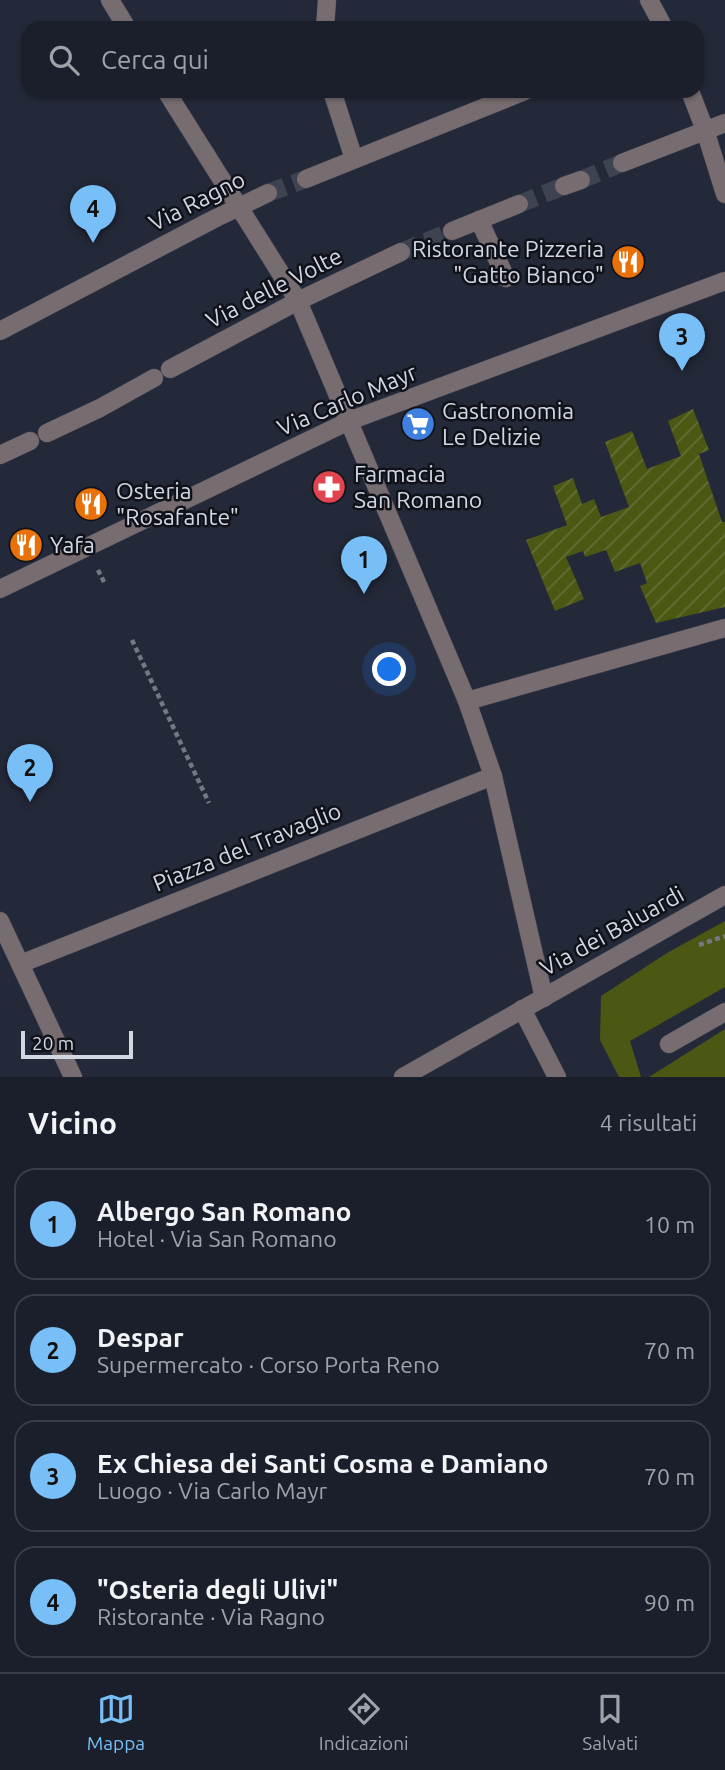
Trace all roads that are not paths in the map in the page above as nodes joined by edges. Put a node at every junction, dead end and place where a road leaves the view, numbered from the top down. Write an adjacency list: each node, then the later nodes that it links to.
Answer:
1 (110, 0): 4 (street)
2 (327, 0): 5 (street)
3 (649, 0): 6 (street)
4 (123, 21)
5 (326, 21)
6 (660, 21)
7 (170, 98): 19 (street)
8 (334, 98): 13 (street)
9 (508, 98): 13 (street)
10 (693, 98): 12 (street)
11 (725, 122): 12 (street)
12 (705, 130): 14 (street); 17 (street)
13 (355, 159): 15 (street)
14 (622, 163)
15 (306, 179)
16 (268, 193): 19 (street, Via Ragno)
17 (725, 194)
18 (519, 204): 20 (street)
19 (239, 207): 25 (street); 26 (street, Via Ragno)
20 (479, 220): 21 (street); 23 (street)
21 (452, 231)
22 (401, 252): 25 (street, Via delle Volte)
23 (506, 278)
24 (725, 281): 27 (street, Via Carlo Mayr)
25 (299, 301): 27 (street); 28 (street, Via delle Volte)
26 (0, 331)
27 (349, 421): 31 (street, Via Carlo Mayr); 33 (street)
28 (47, 433)
29 (30, 441): 30 (street)
30 (0, 455)
31 (0, 589)
32 (725, 628): 33 (street)
33 (467, 701): 34 (street)
34 (492, 776): 37 (street, Piazza del Travaglio); 38 (street)
35 (725, 895): 38 (street, Via dei Baluardi)
36 (0, 921): 37 (street)
37 (20, 964): 42 (street)
38 (544, 998): 39 (street, Via dei Baluardi)
39 (522, 1009): 43 (street); 44 (street)
40 (725, 1012): 41 (street)
41 (669, 1044)
42 (73, 1077)
43 (403, 1077)
44 (557, 1077)

